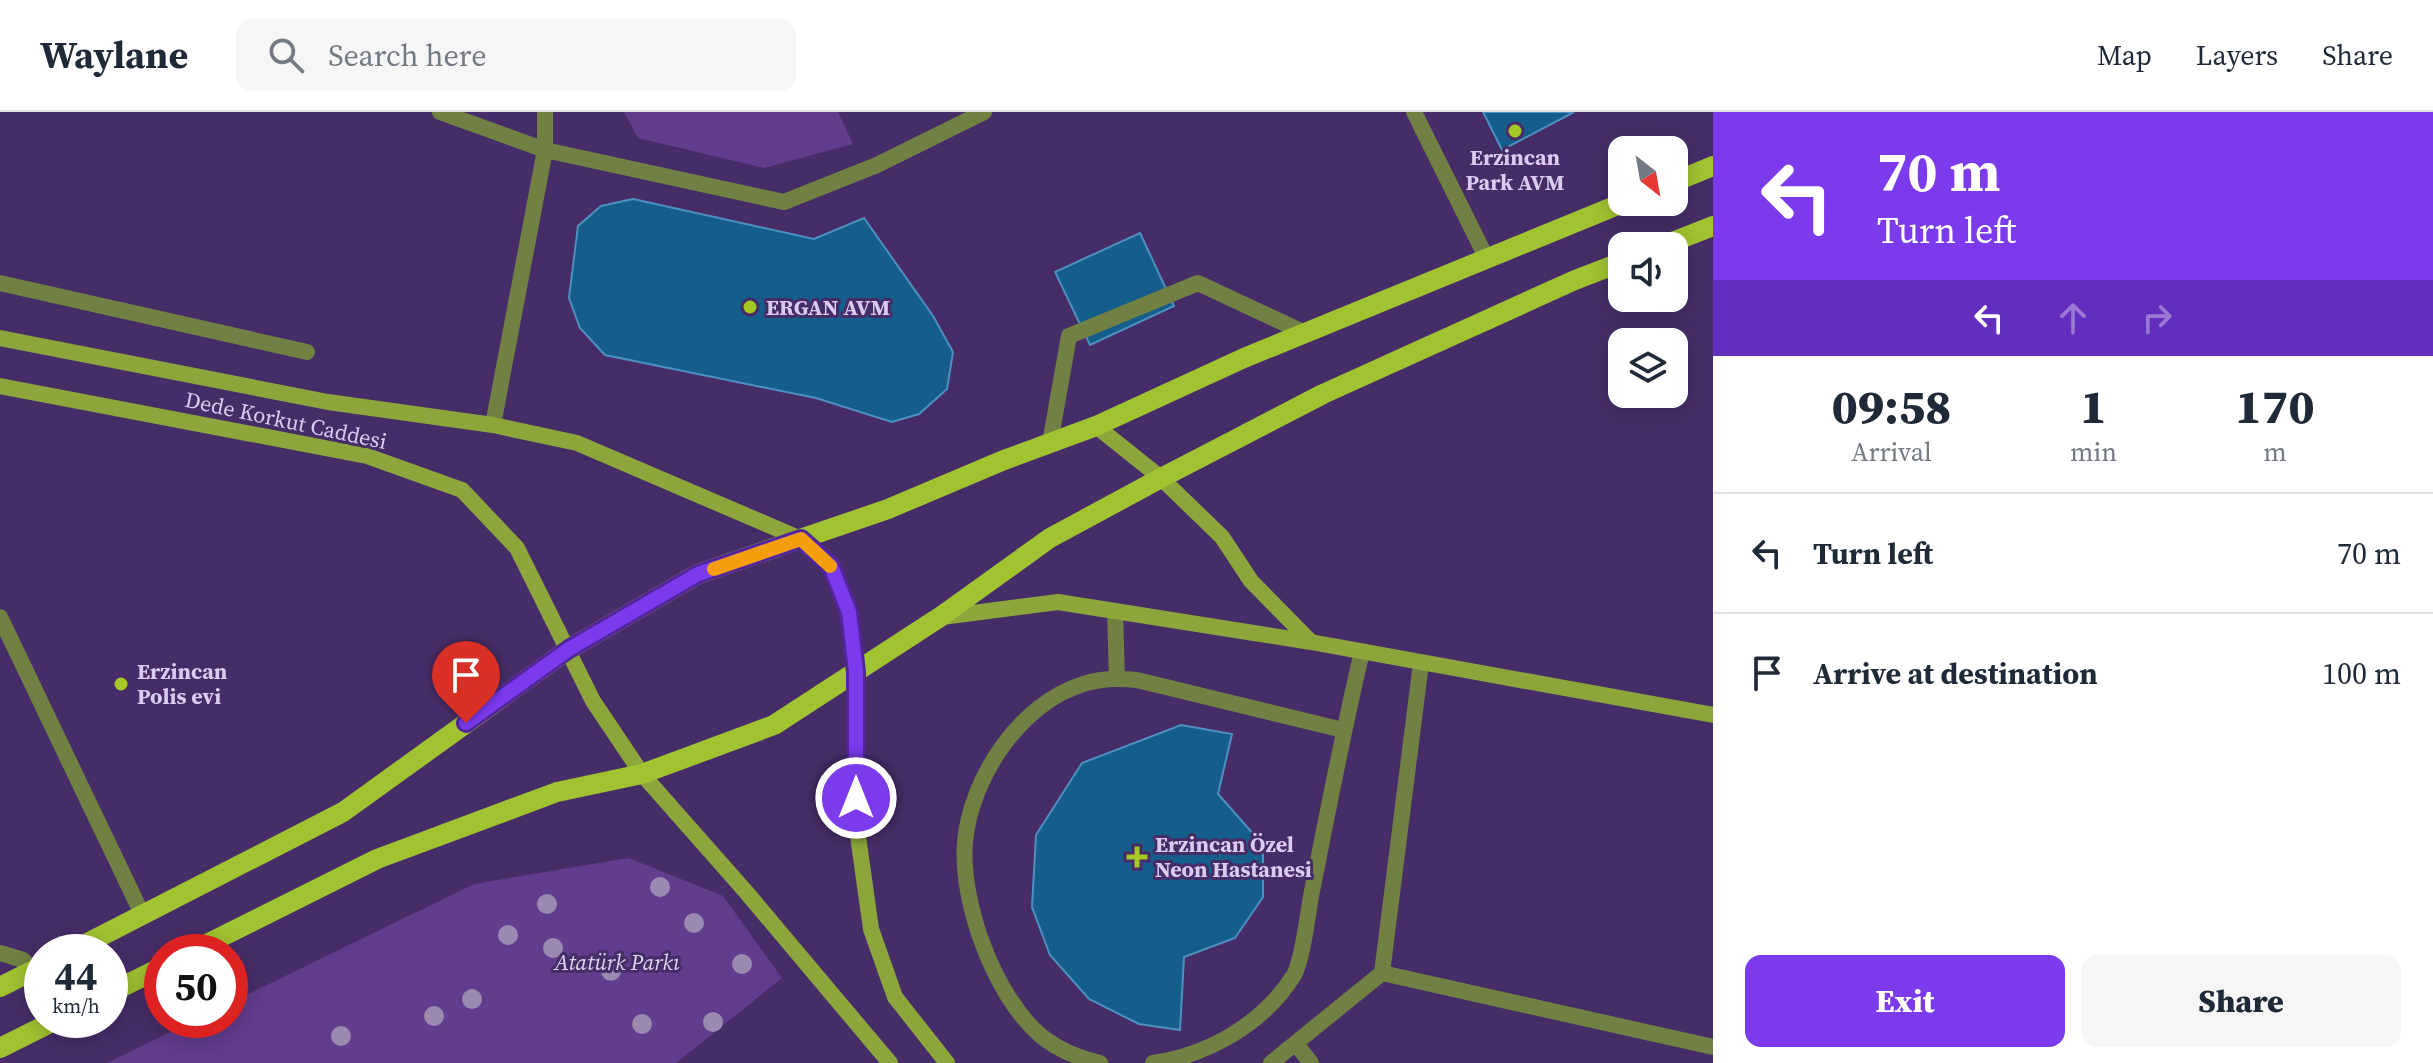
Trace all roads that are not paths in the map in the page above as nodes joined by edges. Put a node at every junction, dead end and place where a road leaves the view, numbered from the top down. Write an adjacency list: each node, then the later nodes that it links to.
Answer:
1 (440, 112): 5 (street)
2 (545, 112): 5 (street)
3 (984, 112): 5 (street)
4 (1414, 112): 11 (street)
5 (545, 150): 18 (street)
6 (1713, 166): 7 (main road)
7 (1688, 176)
8 (1608, 209): 11 (main road)
9 (1713, 226): 10 (main road)
10 (1688, 236)
11 (1487, 259): 14 (main road)
12 (1608, 267): 21 (main road)
13 (0, 283): 16 (street)
14 (1305, 333): 19 (main road); 20 (street)
15 (0, 338): 18 (main road, Dede Korkut Caddesi)
16 (307, 352)
17 (0, 386): 27 (main road, Dede Korkut Caddesi)
18 (493, 425): 22 (main road, Dede Korkut Caddesi)
19 (1096, 426): 20 (main road); 21 (main road)
20 (1050, 443): 22 (main road)
21 (1161, 478): 25 (main road); 26 (main road)
22 (801, 539): 27 (main road); 30 (main road, Dede Korkut Caddesi)
23 (1115, 611): 25 (main road); 26 (main road); 31 (street)
24 (0, 617): 35 (street)
25 (940, 617): 30 (main road)
26 (1311, 642): 28 (main road)
27 (569, 649): 34 (main road, Dede Korkut Caddesi); 35 (main road)
28 (1362, 652): 29 (main road); 33 (street)
29 (1421, 663): 32 (main road); 40 (street)
30 (856, 672): 34 (main road); 48 (main road, Dede Korkut Caddesi)
31 (1117, 678): 33 (street); 49 (street)
32 (1713, 715)
33 (1343, 730): 50 (street)
34 (642, 774): 37 (main road); 47 (main road, Dede Korkut Caddesi)
35 (143, 916): 36 (main road)
36 (106, 934)
37 (227, 934)
38 (0, 953): 39 (street)
39 (24, 961)
40 (1382, 973): 44 (street); 45 (street)
41 (24, 975): 42 (main road)
42 (0, 987)
43 (24, 1036): 46 (main road)
44 (1296, 1044): 51 (street); 52 (street)
45 (1713, 1047)
46 (0, 1048)
47 (890, 1063)
48 (947, 1063)
49 (1100, 1063)
50 (1153, 1063)
51 (1271, 1063)
52 (1311, 1063)

